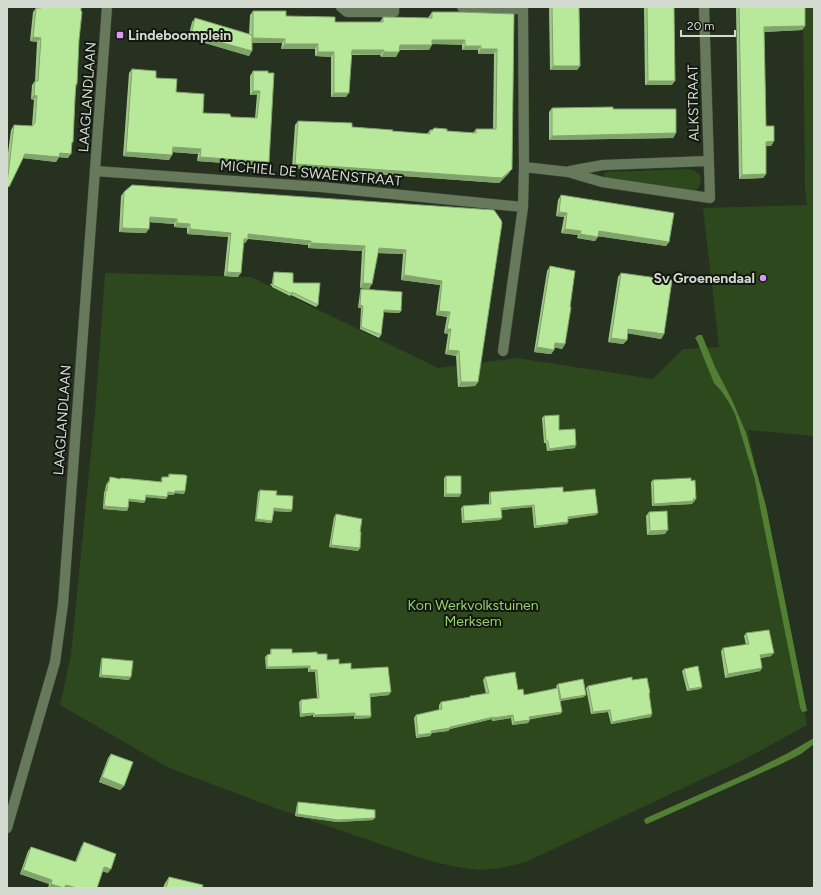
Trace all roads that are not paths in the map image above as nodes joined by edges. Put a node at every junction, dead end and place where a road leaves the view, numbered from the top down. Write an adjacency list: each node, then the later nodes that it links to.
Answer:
1 (107, 7): 9 (street, LAAGLANDLAAN)
2 (341, 7): 3 (street)
3 (394, 7)
4 (462, 7): 6 (street)
5 (704, 7): 7 (street, ALKSTRAAT)
6 (523, 8): 8 (street)
7 (708, 161): 10 (street); 10 (street, ALKSTRAAT)
8 (524, 167): 10 (street); 11 (street)
9 (95, 171): 11 (street, MICHIEL DE SWAENSTRAAT); 13 (street, LAAGLANDLAAN)
10 (568, 172)
11 (523, 207): 12 (street)
12 (503, 351)
13 (7, 828)

